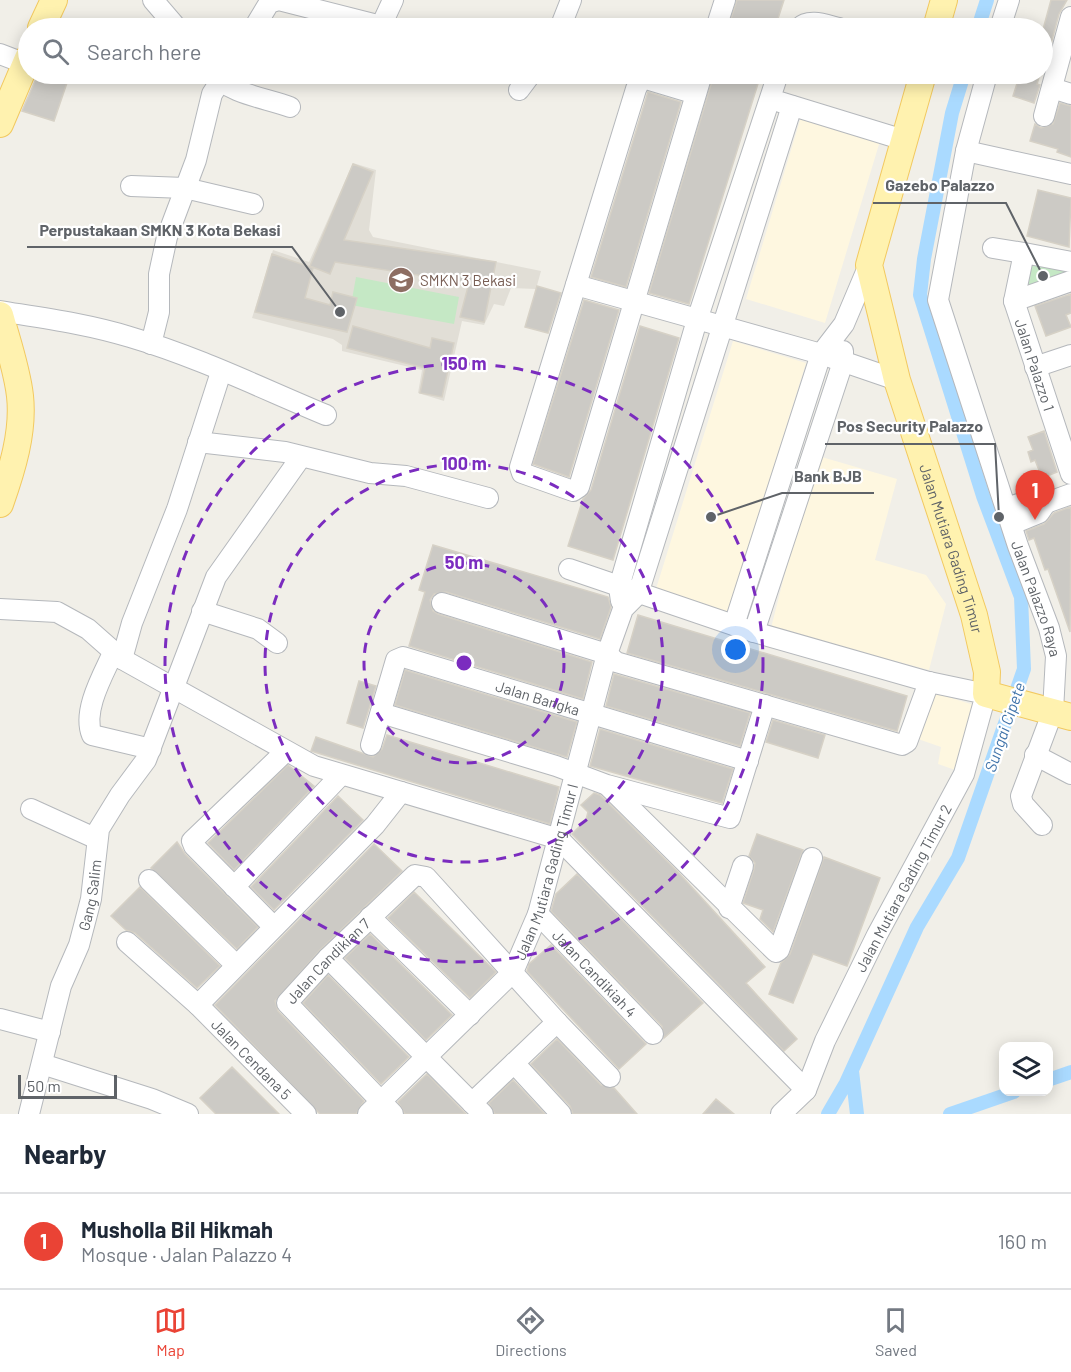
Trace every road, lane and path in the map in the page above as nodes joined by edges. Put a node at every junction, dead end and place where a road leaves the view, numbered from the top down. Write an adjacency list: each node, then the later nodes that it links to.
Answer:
1 (54, 0): 8 (main road)
2 (153, 0): 9 (street)
3 (393, 0): 12 (street)
4 (571, 0): 13 (street)
5 (725, 0): 14 (street)
6 (944, 0): 15 (main road)
7 (1009, 0): 16 (street)
8 (46, 18)
9 (168, 18)
10 (260, 18): 11 (street)
11 (350, 18)
12 (385, 18)
13 (564, 18)
14 (719, 18)
15 (939, 18)
16 (1003, 18)
17 (1070, 24): 30 (street)
18 (0, 54): 19 (street)
19 (18, 59)
20 (18, 82): 38 (main road)
21 (216, 84): 43 (street)
22 (237, 84): 36 (street)
23 (524, 84): 31 (street)
24 (639, 84): 50 (street)
25 (663, 84): 32 (street)
26 (699, 84): 32 (street)
27 (774, 84): 34 (street)
28 (920, 84): 39 (main road, Jalan Mutiara Gading Timur)
29 (984, 84): 40 (street, Jalan Palazzo Raya)
30 (1052, 88): 33 (street); 37 (street)
31 (519, 90)
32 (696, 94): 51 (street)
33 (1071, 94)
34 (769, 98): 35 (street); 54 (street)
35 (792, 106): 39 (street); 56 (street)
36 (290, 107)
37 (1044, 117)
38 (0, 124)
39 (904, 140): 48 (main road, Jalan Mutiara Gading Timur)
40 (966, 151): 41 (street); 74 (street, Jalan Palazzo Raya)
41 (1071, 174)
42 (130, 186): 43 (street)
43 (185, 188): 44 (street); 57 (street)
44 (253, 204)
45 (993, 248): 46 (street)
46 (1024, 253): 47 (street); 52 (street, Jalan Palazzo 1)
47 (1071, 261)
48 (869, 265): 55 (street, Jalan Mutiara Gading Timur); 64 (main road, Jalan Mutiara Gading Timur)
49 (1071, 280): 52 (street)
50 (576, 285): 51 (street); 51 (street)
51 (635, 301): 54 (street)
52 (1014, 301): 61 (street, Jalan Palazzo 1)
53 (0, 313): 57 (street); 63 (main road)
54 (697, 320): 56 (street); 76 (street)
55 (844, 324): 58 (street, Jalan Mutiara Gading Timur); 60 (street, Jalan Mutiara Gading Timur)
56 (721, 327): 58 (street); 77 (street)
57 (151, 344): 62 (street)
58 (821, 354): 60 (street); 82 (street, Jalan Mutiara Gading Timur)
59 (1071, 355): 61 (street)
60 (843, 362): 64 (street); 83 (street, Jalan Mutiara Gading Timur)
61 (1035, 368): 66 (street, Jalan Palazzo 1)
62 (221, 372): 65 (street); 67 (street)
63 (8, 373): 70 (main road)
64 (897, 380): 89 (main road, Jalan Mutiara Gading Timur)
65 (326, 415)
66 (1064, 426): 69 (street, Jalan Palazzo 1)
67 (198, 442): 68 (street); 86 (street)
68 (301, 457): 72 (street); 81 (street, Gang Salim)
69 (1071, 474)
70 (4, 478): 73 (main road)
71 (1071, 494): 74 (street)
72 (488, 498)
73 (0, 504)
74 (1009, 516): 91 (street, Jalan Palazzo Raya)
75 (570, 569): 76 (street)
76 (619, 587): 77 (street); 80 (street, Jalan Mutiara Gading Timur I)
77 (638, 594): 80 (street, Jalan Mutiara Gading Timur I); 82 (street)
78 (442, 603): 85 (street)
79 (0, 609): 86 (street)
80 (623, 609): 85 (street, Jalan Mutiara Gading Timur I)
81 (202, 611): 84 (street); 88 (street, Gang Salim)
82 (734, 626): 83 (street)
83 (754, 632): 87 (street)
84 (277, 643)
85 (607, 654): 90 (street); 93 (street, Jalan Mutiara Gading Timur I)
86 (117, 656): 88 (street); 95 (street)
87 (929, 682): 89 (street); 90 (street)
88 (174, 687): 95 (street, Gang Salim); 96 (street)
89 (992, 695): 91 (main road); 130 (street, Jalan Mutiara Gading Timur 2)
90 (765, 705): 98 (street)
91 (1053, 711): 97 (street, Jalan Palazzo Raya)
92 (381, 713): 93 (street, Jalan Bangka); 94 (street, Jalan Bangka); 99 (street)
93 (592, 713): 98 (street); 99 (street, Jalan Mutiara Gading Timur I)
94 (371, 745)
95 (151, 749): 106 (street, Gang Salim)
96 (285, 752): 101 (street); 111 (street)
97 (1035, 755): 100 (street); 105 (street, Jalan Palazzo Raya)
98 (748, 761): 102 (street)
99 (574, 773): 102 (street); 107 (street, Jalan Mutiara Gading Timur I)
100 (1071, 774)
101 (341, 775): 103 (street); 111 (street)
102 (607, 785): 112 (street)
103 (401, 792): 107 (street); 115 (street)
104 (31, 809): 106 (street)
105 (1042, 825)
106 (97, 839): 124 (street, Gang Salim)
107 (559, 839): 113 (street, Jalan Mutiara Gading Timur I); 130 (street)
108 (812, 858): 112 (street)
109 (743, 866): 112 (street)
110 (149, 880): 118 (street)
111 (234, 887): 115 (street)
112 (729, 908)
113 (538, 914): 119 (street, Jalan Mutiara Gading Timur I); 125 (street, Jalan Candikiah 4)
114 (370, 916): 117 (street, Jalan Candikian 7); 119 (street, Jalan Candikian 7); 121 (street)
115 (274, 927): 118 (street)
116 (127, 942): 120 (street, Jalan Cendana 5)
117 (328, 958): 126 (street); 132 (street, Jalan Candikian 7)
118 (236, 965): 120 (street)
119 (513, 972): 121 (street, Jalan Mutiara Gading Timur I); 123 (street)
120 (198, 1005): 135 (street, Jalan Cendana 5)
121 (470, 1015): 126 (street, Jalan Mutiara Gading Timur I)
122 (0, 1019): 124 (street)
123 (557, 1022): 127 (street); 129 (street)
124 (50, 1032): 128 (street, Gang Salim)
125 (653, 1034)
126 (427, 1058): 131 (street); 132 (street, Jalan Mutiara Gading Timur I)
127 (514, 1063): 131 (street); 136 (street)
128 (42, 1064): 133 (street, Gang Salim); 134 (street)
129 (610, 1077)
130 (805, 1083): 137 (street, Jalan Mutiara Gading Timur 2); 138 (street, Jalan Mutiara Gading Timur 2)
131 (477, 1109)
132 (380, 1110)
133 (29, 1114)
134 (189, 1114)
135 (306, 1114)
136 (561, 1114)
137 (766, 1114)
138 (781, 1114)

